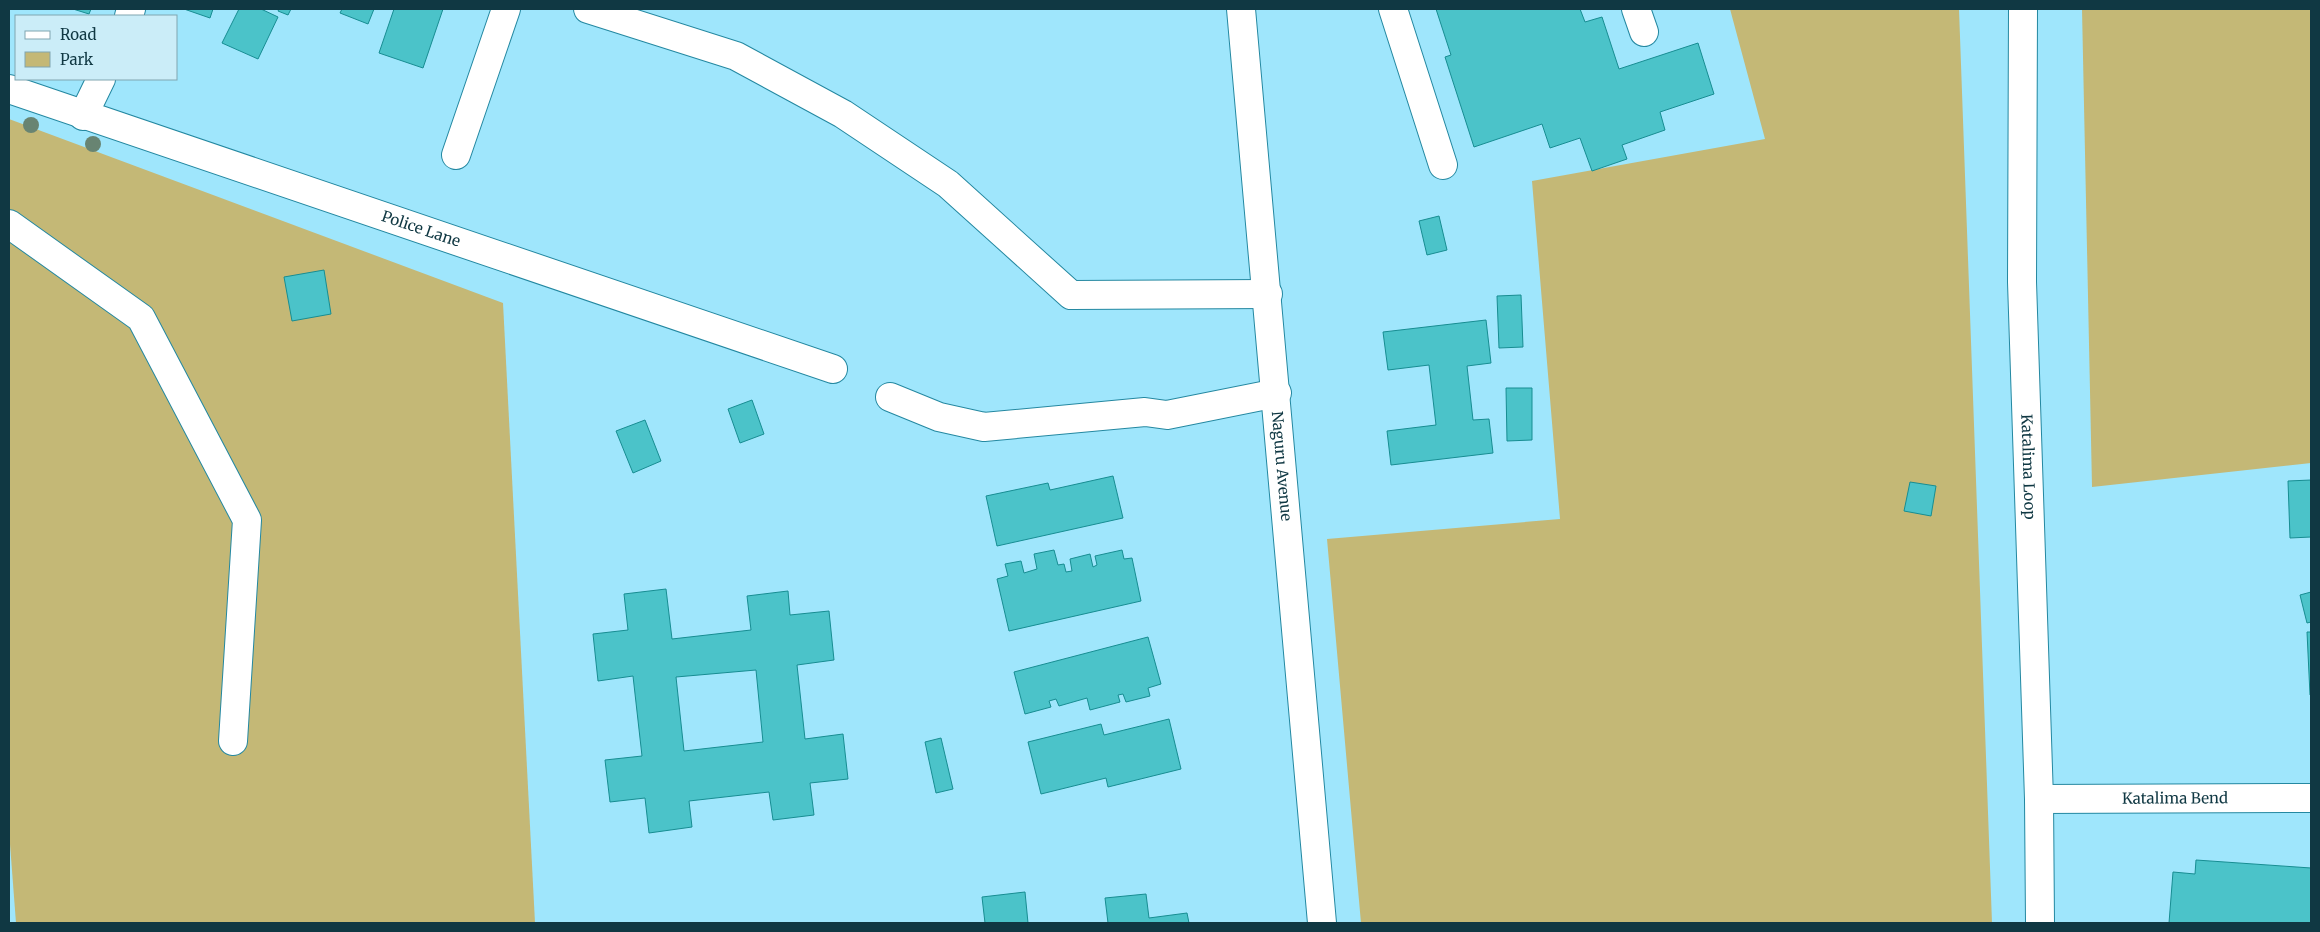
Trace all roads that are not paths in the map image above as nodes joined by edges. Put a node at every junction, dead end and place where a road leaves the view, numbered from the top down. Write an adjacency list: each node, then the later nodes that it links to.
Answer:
1 (506, 9): 9 (street)
2 (588, 9): 12 (street)
3 (1241, 9): 12 (street, Naguru Avenue)
4 (1393, 9): 10 (street)
5 (2023, 9): 18 (street, Katalima Loop)
6 (101, 80): 8 (street)
7 (9, 89): 8 (street, Police Lane)
8 (83, 116): 13 (street, Police Lane)
9 (456, 155)
10 (1443, 165)
11 (9, 224): 16 (street)
12 (1268, 294): 14 (street, Naguru Avenue)
13 (833, 369)
14 (1277, 394): 15 (street); 19 (street, Naguru Avenue)
15 (890, 397)
16 (233, 741)
17 (2311, 798): 18 (street, Katalima Bend)
18 (2039, 799): 20 (street, Katalima Loop)
19 (1322, 923)
20 (2040, 923)

